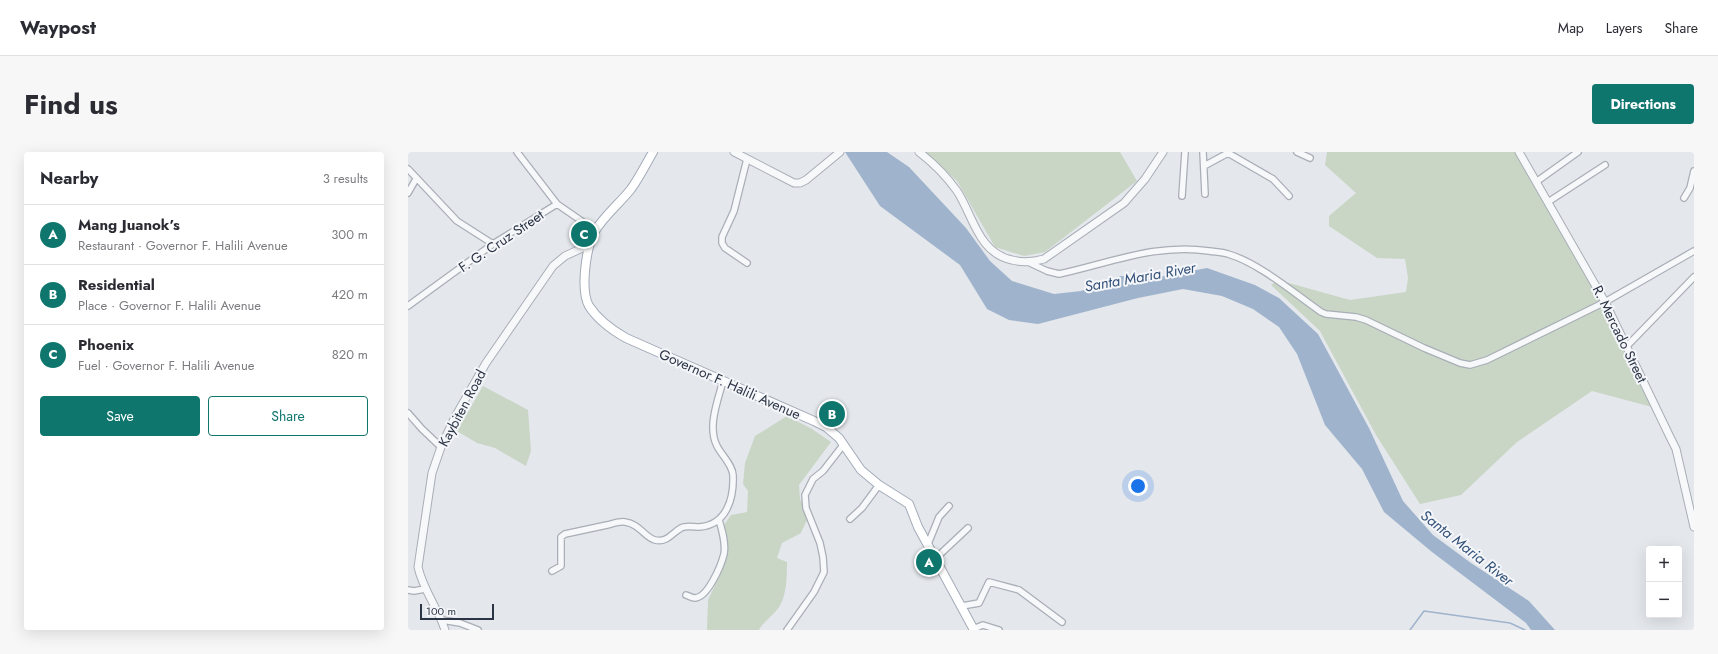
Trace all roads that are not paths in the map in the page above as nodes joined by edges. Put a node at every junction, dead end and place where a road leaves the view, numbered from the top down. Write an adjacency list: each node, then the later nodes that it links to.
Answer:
1 (517, 152): 27 (street)
2 (653, 152): 28 (main road, Governor F. Halili Avenue)
3 (734, 152): 14 (street)
4 (840, 152): 14 (street)
5 (919, 152): 33 (street)
6 (1162, 152): 33 (street)
7 (1185, 152): 23 (street)
8 (1203, 152): 16 (street)
9 (1297, 152): 13 (street)
10 (1519, 152): 20 (street, R. Mercado Street)
11 (1578, 152): 20 (street)
12 (1229, 153): 16 (street); 24 (street)
13 (1310, 158)
14 (746, 159): 32 (street)
15 (1606, 164): 26 (street)
16 (1204, 166): 22 (street)
17 (408, 170): 19 (street)
18 (1694, 171): 25 (street)
19 (416, 179): 21 (street); 29 (street)
20 (1536, 182): 26 (street, R. Mercado Street)
21 (408, 193)
22 (1205, 194)
23 (1182, 196)
24 (1289, 196)
25 (1684, 198)
26 (1548, 202): 35 (street, R. Mercado Street)
27 (557, 204): 28 (street, F. G. Cruz Street); 29 (street, F. G. Cruz Street)
28 (596, 230): 30 (main road, Governor F. Halili Avenue)
29 (493, 244): 36 (street, F. G. Cruz Street)
30 (590, 245): 38 (main road, Governor F. Halili Avenue); 41 (street, Kaybiten Road)
31 (1694, 251): 35 (street)
32 (747, 263)
33 (1030, 263): 35 (street)
34 (1694, 277): 37 (street)
35 (1605, 302): 37 (street, R. Mercado Street)
36 (408, 306)
37 (1627, 346): 46 (street, R. Mercado Street)
38 (723, 381): 40 (main road, Governor F. Halili Avenue); 45 (street)
39 (408, 413): 41 (street)
40 (844, 444): 42 (main road, Governor F. Halili Avenue); 60 (street)
41 (441, 446): 51 (street, Kaybiten Road)
42 (879, 485): 44 (street); 48 (main road, Governor F. Halili Avenue)
43 (949, 506): 48 (street)
44 (850, 519)
45 (719, 520): 50 (street); 53 (street)
46 (1694, 526)
47 (968, 528): 49 (street)
48 (928, 544): 49 (main road, Governor F. Halili Avenue)
49 (935, 559): 54 (main road, Governor F. Halili Avenue)
50 (552, 571)
51 (425, 588): 52 (street); 55 (street, Kaybiten Road)
52 (408, 590)
53 (686, 595)
54 (962, 606): 56 (street); 57 (main road, Governor F. Halili Avenue)
55 (442, 620): 58 (street, Kaybiten Road); 59 (street)
56 (1062, 622)
57 (973, 629): 61 (street)
58 (445, 630)
59 (478, 630)
60 (787, 630)
61 (998, 630)

